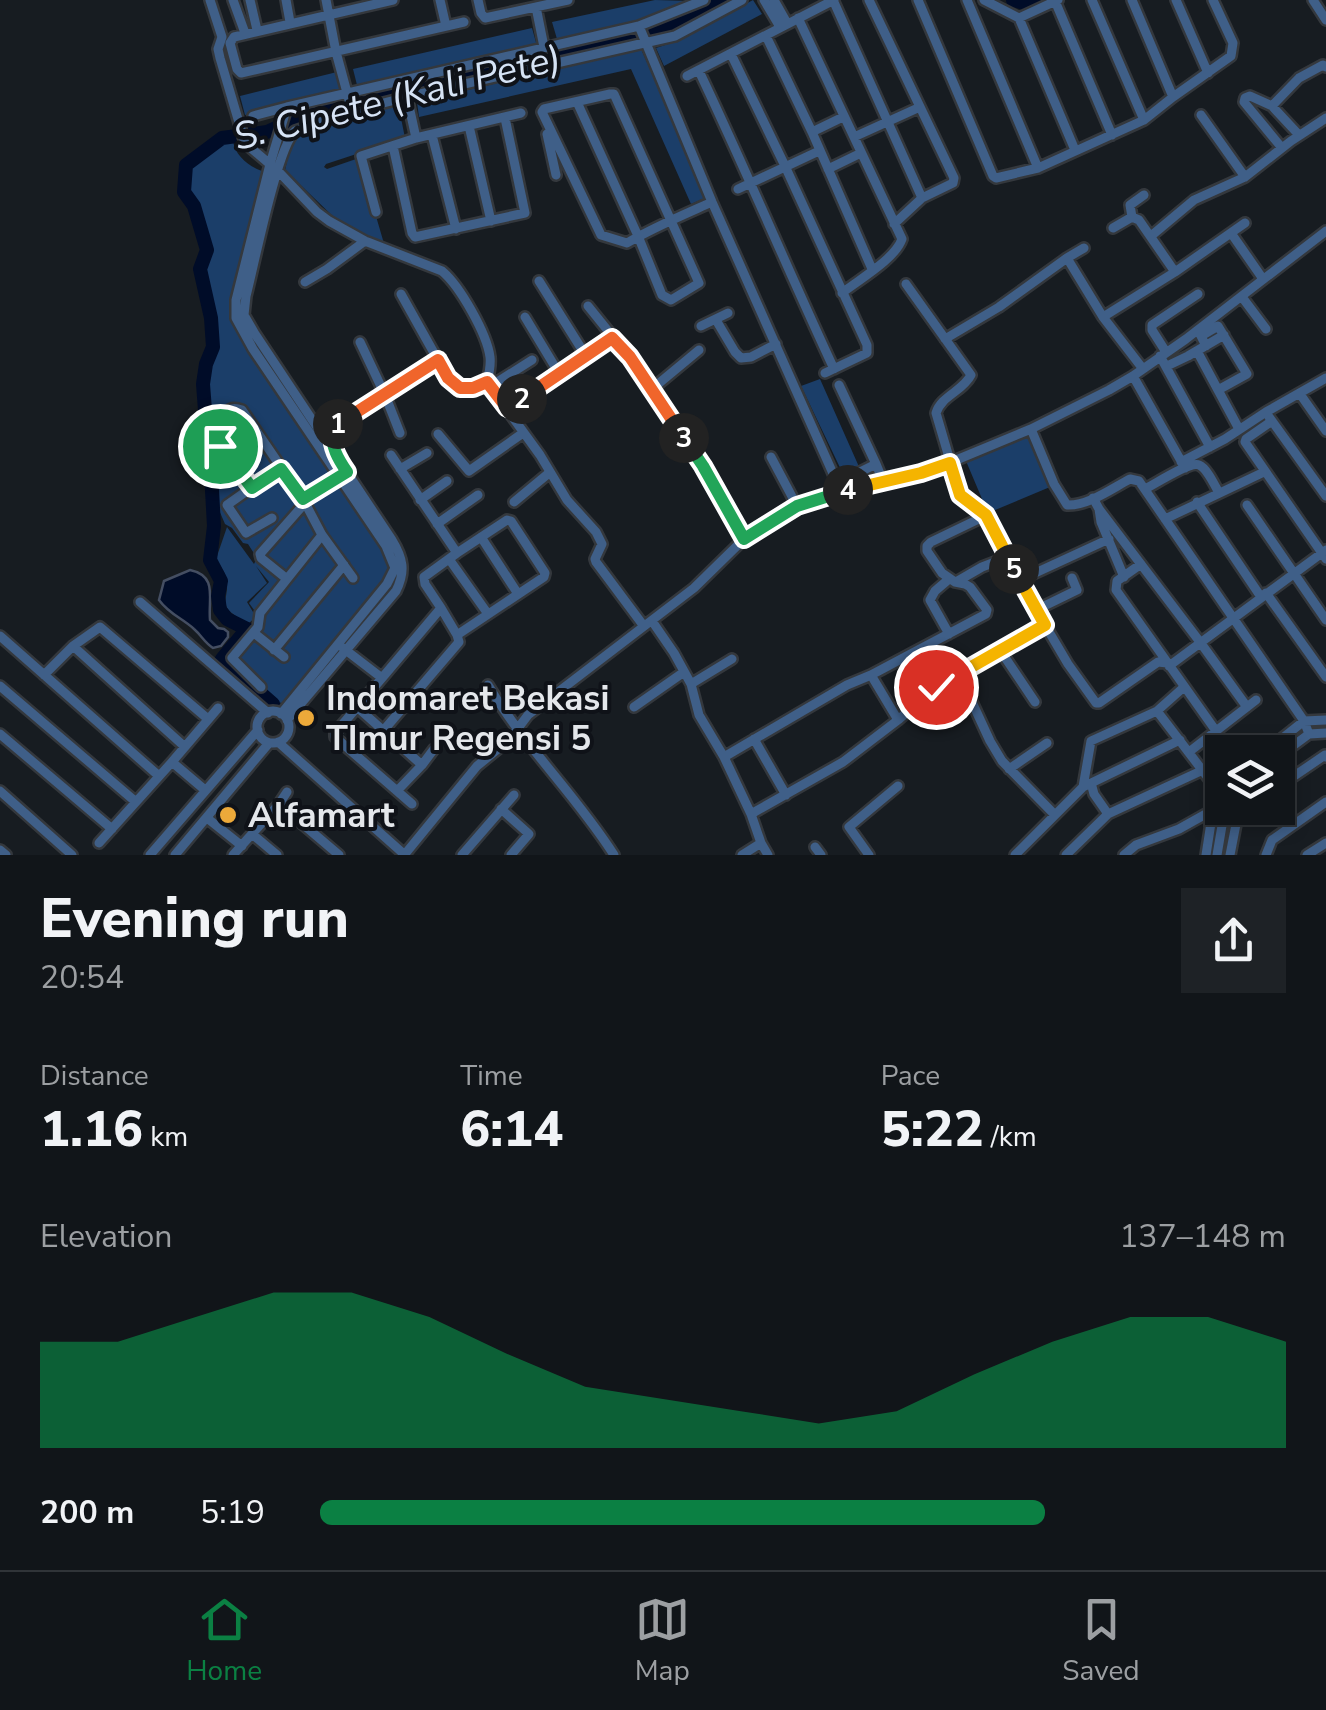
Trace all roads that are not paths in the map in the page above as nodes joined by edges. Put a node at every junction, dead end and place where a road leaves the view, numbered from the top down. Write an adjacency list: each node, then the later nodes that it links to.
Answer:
1 (210, 0): 78 (street)
2 (233, 0): 39 (street)
3 (250, 0): 38 (street)
4 (286, 0): 33 (street)
5 (326, 0): 29 (street)
6 (393, 0): 26 (street)
7 (440, 0): 36 (street)
8 (478, 0): 27 (street)
9 (568, 0): 25 (street)
10 (742, 0): 41 (street)
11 (764, 0): 35 (street)
12 (774, 0): 35 (street)
13 (834, 0): 30 (street); 64 (street)
14 (869, 0): 53 (street)
15 (966, 0): 79 (street)
16 (984, 0): 31 (street)
17 (1057, 0): 31 (street); 68 (street)
18 (1092, 0): 63 (street)
19 (1132, 0): 49 (street)
20 (1176, 0): 47 (street)
21 (1213, 0): 47 (street)
22 (1313, 0): 32 (street)
23 (699, 1): 37 (street)
24 (922, 1): 79 (street)
25 (553, 2): 28 (street)
26 (364, 3): 29 (street)
27 (514, 5): 28 (street)
28 (536, 7): 42 (street)
29 (329, 14): 33 (street); 43 (street)
30 (798, 18): 35 (street); 60 (street)
31 (1019, 18): 74 (street)
32 (1326, 20)
33 (290, 22): 38 (street)
34 (464, 22): 36 (street)
35 (784, 25): 40 (street)
36 (446, 26): 43 (street)
37 (640, 27): 41 (street); 42 (street)
38 (256, 30): 39 (street)
39 (245, 33): 43 (street)
40 (766, 36): 44 (street); 66 (street)
41 (645, 42): 50 (street); 87 (street)
42 (544, 48): 51 (street)
43 (336, 52): 51 (street)
44 (731, 54): 46 (street); 77 (street)
45 (1326, 66): 54 (street)
46 (700, 72): 48 (street); 83 (street)
47 (1208, 73): 49 (street)
48 (687, 76)
49 (1173, 96): 63 (street)
50 (407, 97): 51 (street); 70 (street)
51 (351, 102): 55 (street); 78 (street)
52 (576, 102): 59 (street); 90 (street); 98 (street)
53 (920, 106): 64 (street); 86 (street)
54 (1272, 106): 69 (street); 73 (street)
55 (286, 112): 58 (street); 78 (street)
56 (520, 112): 61 (street)
57 (1201, 115): 82 (street)
58 (253, 116)
59 (544, 117): 81 (street); 98 (street)
60 (844, 117): 66 (street); 71 (street)
61 (505, 118): 65 (street); 91 (street)
62 (1326, 118): 69 (street)
63 (1144, 120): 68 (street)
64 (889, 122): 71 (street); 86 (street)
65 (469, 126): 67 (street); 91 (street)
66 (812, 132): 75 (street)
67 (432, 135): 70 (street); 95 (street)
68 (1112, 135): 74 (street)
69 (1299, 135): 73 (street)
70 (416, 138): 72 (street)
71 (854, 138): 76 (street)
72 (393, 146): 88 (street); 95 (street)
73 (1282, 148): 82 (street)
74 (1074, 150): 79 (street)
75 (819, 152): 77 (street); 80 (street)
76 (860, 153): 80 (street); 93 (street)
77 (785, 166): 83 (street); 109 (street)
78 (274, 167): 100 (street); 120 (street)
79 (1038, 168)
80 (828, 169): 103 (street)
81 (556, 175)
82 (1245, 177): 99 (street)
83 (752, 182): 84 (street); 109 (street)
84 (738, 190)
85 (1144, 195): 89 (street)
86 (922, 198): 93 (street)
87 (712, 202): 90 (street); 124 (street)
88 (376, 212)
89 (1132, 217): 94 (street); 99 (street)
90 (672, 220): 98 (street); 98 (street)
91 (490, 221): 95 (street)
92 (1245, 223): 97 (street)
93 (894, 224): 103 (street)
94 (1113, 228)
95 (456, 230)
96 (1326, 231): 105 (street)
97 (1232, 234): 104 (street); 105 (street)
98 (638, 236)
99 (1151, 236): 104 (street)
100 (365, 241): 107 (street); 135 (street)
101 (1084, 248): 102 (street)
102 (1067, 258): 116 (street); 122 (street)
103 (872, 269): 109 (street)
104 (1175, 272): 116 (street)
105 (1263, 278): 112 (street)
106 (539, 281): 127 (street)
107 (305, 282)
108 (906, 284): 122 (street)
109 (842, 293)
110 (401, 294): 129 (street)
111 (1198, 294): 128 (street)
112 (1242, 296): 119 (street); 128 (street)
113 (588, 306): 121 (street)
114 (728, 313): 117 (street)
115 (525, 317): 132 (street)
116 (1103, 317): 131 (street)
117 (716, 320): 118 (street); 124 (street)
118 (702, 326)
119 (1266, 330)
120 (251, 337): 151 (street); 161 (street)
121 (612, 338): 127 (street); 137 (street)
122 (945, 339): 154 (street)
123 (360, 342): 140 (street)
124 (776, 344): 155 (street)
125 (1201, 348): 128 (street); 138 (street); 138 (street)
126 (699, 350): 137 (street)
127 (586, 356): 132 (street)
128 (1164, 358): 131 (street); 149 (street)
129 (438, 360): 135 (street); 140 (street)
130 (532, 360): 135 (street)
131 (1143, 368): 133 (street)
132 (560, 375): 141 (street)
133 (1133, 376): 144 (street); 156 (street)
134 (1326, 378): 139 (street)
135 (489, 384): 141 (street)
136 (840, 384): 155 (street)
137 (652, 390): 183 (street)
138 (1218, 390): 143 (street)
139 (1300, 394): 142 (street); 145 (street)
140 (385, 395): 146 (street); 151 (street)
141 (507, 408): 147 (street)
142 (1269, 416): 143 (street); 159 (street); 168 (street)
143 (1239, 429): 149 (street)
144 (1031, 430): 154 (street); 169 (street)
145 (1326, 431)
146 (400, 433)
147 (523, 433): 148 (street); 160 (street)
148 (438, 434)
149 (1210, 447): 156 (street)
150 (427, 453): 158 (street)
151 (336, 455): 161 (street)
152 (390, 455): 158 (street)
153 (770, 456): 175 (street)
154 (950, 463): 163 (street); 177 (street)
155 (876, 464): 163 (street)
156 (1183, 465): 165 (street); 166 (street)
157 (281, 469): 164 (street); 164 (street); 171 (street)
158 (400, 469): 170 (street)
159 (1264, 472): 166 (street); 185 (street)
160 (550, 473): 172 (street); 205 (street)
161 (343, 475): 171 (street); 213 (street)
162 (447, 481): 170 (street)
163 (883, 481): 175 (street)
164 (252, 488): 178 (street)
165 (1145, 489): 169 (street); 179 (street)
166 (1219, 493): 173 (street)
167 (478, 496): 180 (street)
168 (1326, 496)
169 (1094, 498): 176 (street)
170 (420, 500): 180 (street)
171 (304, 501): 181 (street); 194 (street)
172 (514, 502)
173 (1197, 502): 179 (street); 198 (street)
174 (1247, 505): 190 (street)
175 (797, 506): 183 (street)
176 (1099, 509): 184 (street); 188 (street)
177 (986, 515): 187 (street); 196 (street)
178 (272, 518)
179 (1165, 518): 203 (street)
180 (437, 524): 186 (street)
181 (322, 535): 189 (street); 194 (street)
182 (481, 537): 186 (street); 197 (street); 197 (street)
183 (744, 539): 205 (street)
184 (1109, 539): 191 (street); 195 (street)
185 (1325, 554): 190 (street)
186 (453, 556): 200 (street); 202 (street)
187 (1008, 557): 195 (street); 196 (street)
188 (1141, 564): 191 (street); 211 (street)
189 (344, 565): 192 (street); 214 (street)
190 (1293, 574): 198 (street); 204 (street)
191 (1124, 576): 218 (street)
192 (353, 578)
193 (1072, 578): 201 (street)
194 (287, 579): 207 (street)
195 (1020, 580): 201 (street)
196 (952, 581): 209 (street); 209 (street)
197 (518, 594): 202 (street)
198 (1263, 595): 203 (street); 223 (street)
199 (140, 602): 237 (street)
200 (442, 608): 208 (street); 224 (street)
201 (1036, 610): 206 (street)
202 (488, 614): 208 (street)
203 (1232, 618): 211 (street); 242 (street)
204 (1326, 620)
205 (648, 623): 219 (street); 245 (street)
206 (1045, 625): 215 (street); 218 (street)
207 (254, 632): 214 (street); 228 (street)
208 (458, 634): 244 (street)
209 (949, 634): 222 (street)
210 (0, 636): 221 (street)
211 (1200, 642): 218 (street); 235 (street)
212 (72, 646): 221 (street); 239 (street); 256 (street)
213 (343, 648): 224 (street); 238 (street)
214 (274, 650): 216 (street)
215 (1000, 650): 220 (street); 231 (street)
216 (284, 658)
217 (732, 659): 225 (street)
218 (1168, 664): 229 (street)
219 (684, 672): 225 (street); 232 (street)
220 (959, 674): 240 (street); 263 (street)
221 (44, 675): 266 (street)
222 (870, 675): 240 (street); 251 (street)
223 (1326, 677)
224 (382, 678): 234 (street)
225 (690, 684): 260 (street)
226 (488, 685): 245 (street)
227 (0, 686): 275 (street)
228 (261, 686)
229 (1184, 687): 236 (street); 246 (street)
230 (1256, 700): 235 (street)
231 (1035, 702)
232 (634, 707)
233 (218, 708): 239 (street)
234 (358, 708): 244 (street); 271 (street)
235 (1247, 708): 246 (street)
236 (1157, 711): 252 (street); 267 (street)
237 (268, 713): 238 (street); 243 (street)
238 (284, 717): 253 (street)
239 (208, 719): 256 (street)
240 (898, 720): 274 (street)
241 (1326, 720): 242 (street)
242 (1304, 721): 249 (street); 250 (street)
243 (258, 730): 253 (street); 269 (street)
244 (383, 730): 262 (street)
245 (516, 730): 303 (street); 306 (street)
246 (1216, 731): 258 (street)
247 (1326, 732): 249 (street)
248 (0, 734): 288 (street)
249 (1309, 734): 255 (street)
250 (1286, 735)
251 (754, 739): 260 (street); 274 (street)
252 (1180, 740): 258 (street); 267 (street)
253 (274, 742): 284 (street); 303 (street)
254 (1047, 743): 263 (street)
255 (1295, 744)
256 (185, 746): 261 (street)
257 (434, 749): 262 (street)
258 (1189, 752): 264 (street)
259 (1325, 753): 265 (street)
260 (724, 757): 280 (street)
261 (172, 762): 266 (street); 269 (street)
262 (422, 765): 271 (street)
263 (1009, 769): 282 (street)
264 (1203, 770): 281 (street)
265 (1295, 775)
266 (159, 776): 275 (street)
267 (1087, 785): 281 (street); 282 (street)
268 (898, 786): 309 (street)
269 (205, 790): 298 (street)
270 (0, 791): 297 (street)
271 (397, 791): 278 (street)
272 (287, 792): 277 (street)
273 (514, 795): 279 (street)
274 (786, 795): 280 (street)
275 (136, 802): 288 (street)
276 (1326, 802): 317 (street)
277 (279, 804): 289 (street); 302 (street)
278 (412, 804)
279 (501, 809): 304 (street); 305 (street)
280 (751, 814): 291 (street)
281 (1108, 814): 311 (street)
282 (1055, 815): 310 (street)
283 (1205, 817): 293 (street)
284 (207, 818): 294 (street); 299 (street)
285 (1216, 825): 314 (street)
286 (1220, 825): 315 (street)
287 (1238, 825): 316 (street)
288 (112, 829): 290 (street)
289 (252, 834): 294 (street); 301 (street)
290 (99, 843)
291 (760, 843): 307 (street); 308 (street)
292 (1326, 843): 318 (street)
293 (1141, 844): 312 (street); 313 (street)
294 (242, 846): 300 (street)
295 (0, 850): 296 (street)
296 (6, 855)
297 (72, 855)
298 (150, 855)
299 (175, 855)
300 (233, 855)
301 (277, 855)
302 (339, 855)
303 (405, 855)
304 (462, 855)
305 (512, 855)
306 (614, 855)
307 (742, 855)
308 (768, 855)
309 (869, 855)
310 (1015, 855)
311 (1066, 855)
312 (1124, 855)
313 (1149, 855)
314 (1206, 855)
315 (1218, 855)
316 (1230, 855)
317 (1266, 855)
318 (1307, 855)

